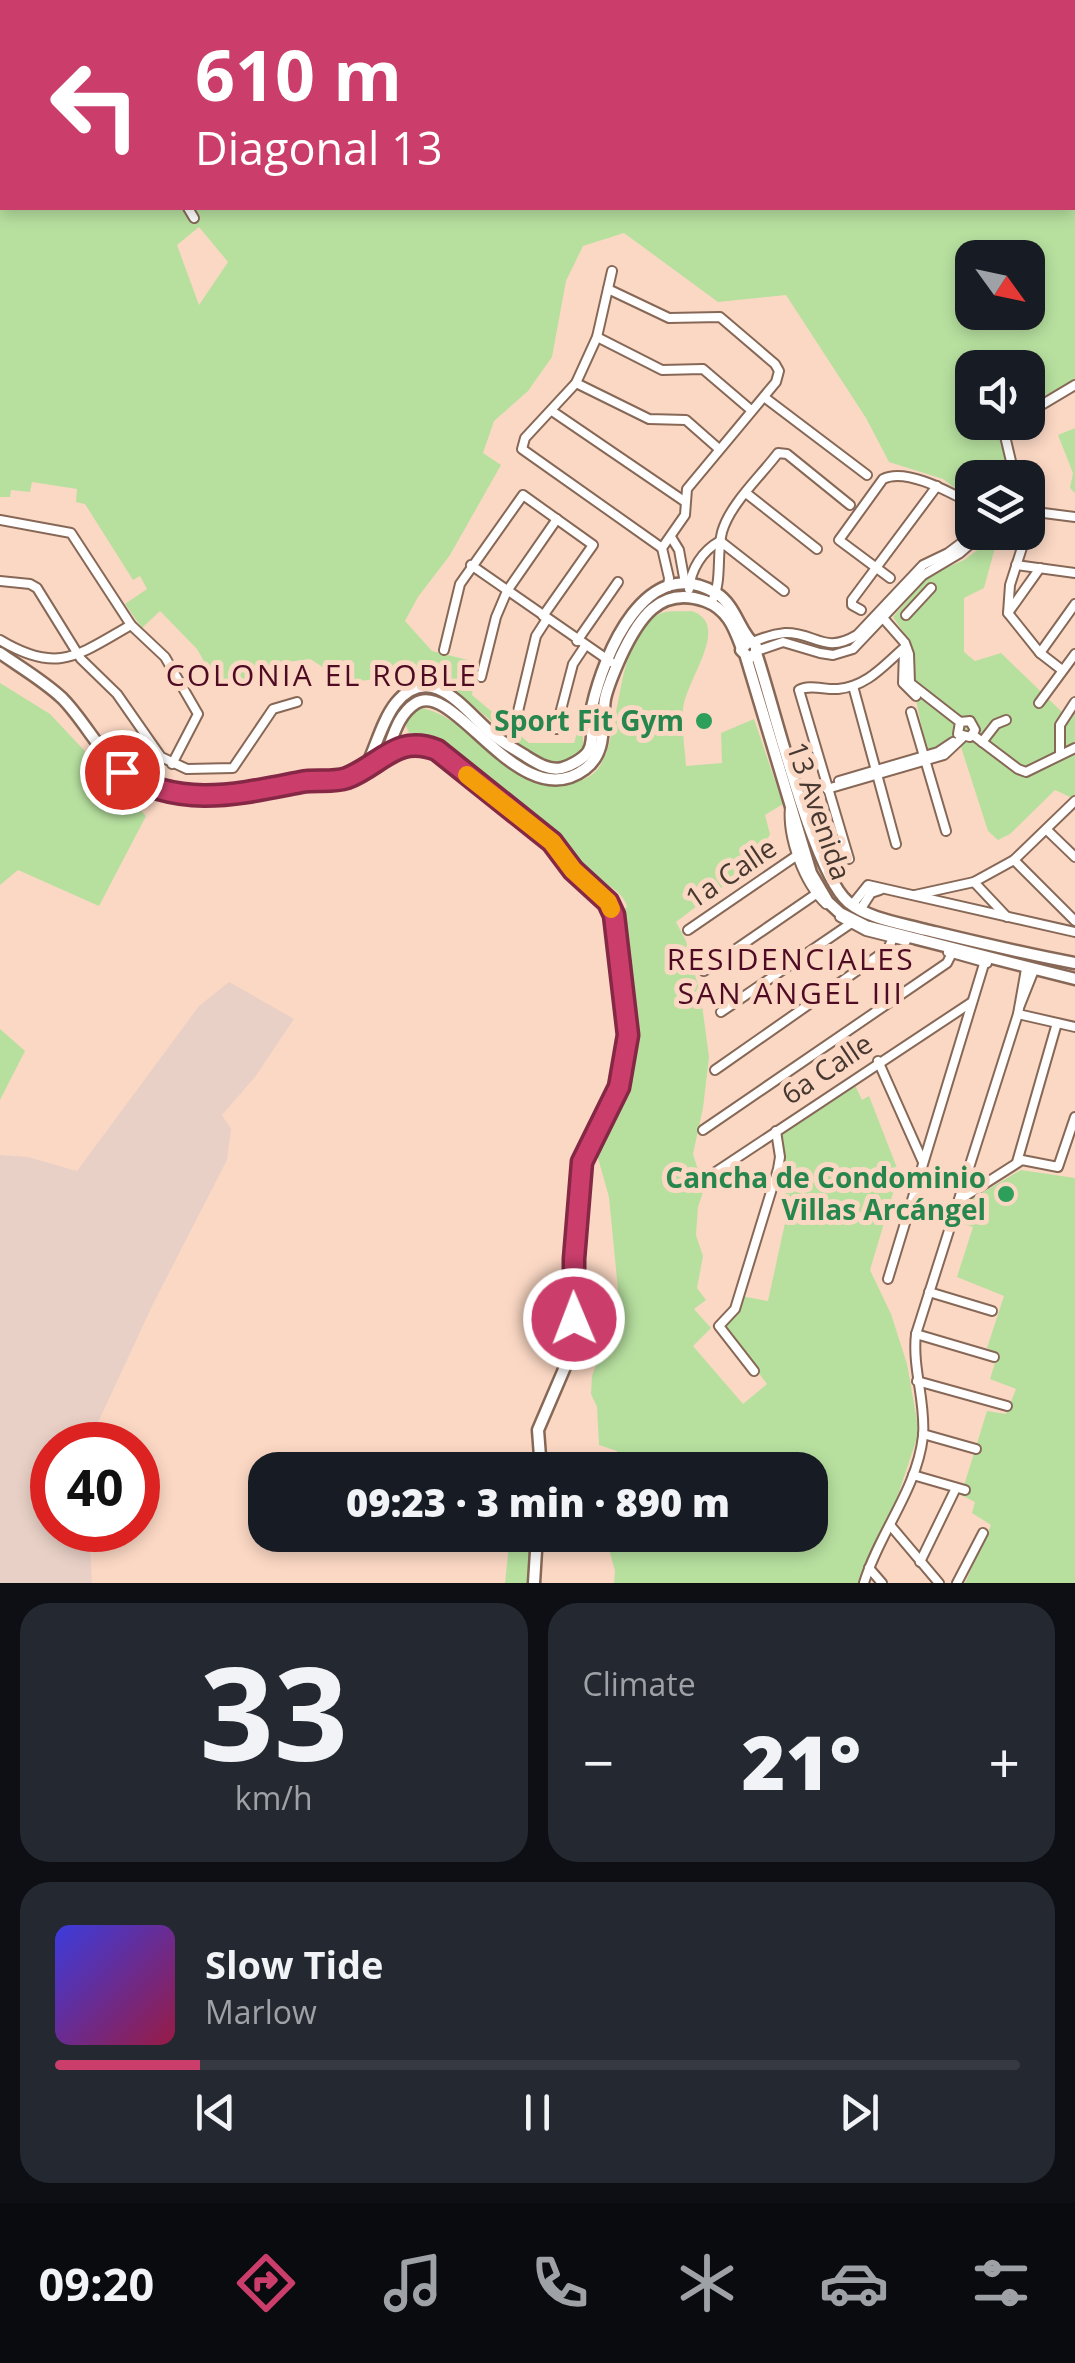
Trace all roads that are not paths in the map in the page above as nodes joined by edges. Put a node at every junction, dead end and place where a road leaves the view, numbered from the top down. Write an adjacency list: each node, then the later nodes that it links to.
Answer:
1 (189, 210): 2 (street)
2 (194, 218)
3 (612, 271): 4 (street)
4 (608, 289): 5 (street); 8 (street)
5 (596, 337): 6 (street); 10 (street)
6 (576, 383): 11 (street); 12 (street)
7 (1075, 385): 9 (street)
8 (764, 397): 10 (street); 13 (street)
9 (1045, 402)
10 (751, 410): 12 (street)
11 (552, 411): 17 (street); 25 (street)
12 (719, 449): 17 (street)
13 (867, 475)
14 (937, 486): 16 (street); 32 (street); 32 (street)
15 (746, 493): 18 (street); 24 (street); 27 (street)
16 (955, 495)
17 (684, 501): 23 (street)
18 (850, 505)
19 (1045, 513): 20 (street)
20 (1075, 517)
21 (557, 519): 30 (street); 43 (street); 52 (street)
22 (0, 520): 53 (street)
23 (671, 537): 25 (street); 38 (street)
24 (720, 541): 38 (street); 42 (street); 46 (street)
25 (662, 548): 40 (street)
26 (955, 548): 39 (street)
27 (816, 549)
28 (957, 550): 39 (street)
29 (1021, 550): 31 (street)
30 (471, 565): 43 (street); 59 (street)
31 (1016, 565): 33 (street); 49 (street)
32 (875, 568): 35 (street); 48 (street)
33 (1040, 568): 34 (street); 49 (street)
34 (1075, 573)
35 (890, 578)
36 (0, 581): 62 (street)
37 (618, 582): 55 (street)
38 (688, 582): 40 (street); 45 (street); 46 (street)
39 (910, 582): 44 (street); 51 (street)
40 (668, 587): 56 (street)
41 (930, 588): 44 (street)
42 (784, 590)
43 (507, 591): 52 (street); 66 (street)
44 (923, 596): 50 (street)
45 (687, 598): 46 (street); 56 (street)
46 (714, 598): 58 (street, 13 Avenida)
47 (1075, 604): 61 (street)
48 (861, 610)
49 (1008, 613): 61 (street)
50 (906, 615)
51 (880, 616): 57 (street); 58 (street)
52 (545, 618): 55 (street); 73 (street)
53 (130, 625): 62 (street); 82 (street)
54 (0, 637): 62 (street)
55 (581, 643): 64 (street); 74 (street)
56 (621, 645): 64 (street)
57 (906, 647): 67 (street); 75 (street)
58 (750, 648): 87 (street, 13 Avenida); 98 (street, 13 Avenida)
59 (444, 650)
60 (0, 653): 83 (street)
61 (1040, 653): 65 (street)
62 (78, 654): 82 (street)
63 (1075, 654): 65 (street)
64 (613, 663): 80 (street); 83 (street)
65 (1062, 670): 70 (street)
66 (481, 677)
67 (853, 686): 84 (street); 85 (street)
68 (297, 702): 82 (street)
69 (1075, 702): 79 (street)
70 (1038, 703)
71 (911, 712): 81 (street)
72 (1006, 720): 77 (street)
73 (515, 724)
74 (556, 728)
75 (959, 730): 76 (street); 76 (street); 81 (street)
76 (973, 734): 77 (street)
77 (982, 742): 79 (street)
78 (1075, 748): 79 (street)
79 (1060, 754)
80 (385, 756): 83 (street); 137 (street)
81 (924, 759): 84 (street); 89 (street)
82 (172, 764)
83 (366, 767)
84 (876, 774): 85 (street); 90 (street)
85 (827, 787): 93 (street)
86 (1075, 802): 88 (street)
87 (790, 806): 91 (street); 105 (street, 13 Avenida)
88 (1047, 830): 92 (street); 94 (street)
89 (946, 831)
90 (896, 844)
91 (799, 854): 96 (street); 102 (street, 1a Calle)
92 (1075, 857)
93 (850, 858)
94 (1014, 860): 95 (street); 100 (street)
95 (974, 882): 97 (street); 99 (street)
96 (816, 894): 101 (street); 111 (street)
97 (912, 896): 98 (street); 99 (street)
98 (856, 907): 105 (street, 13 Avenida)
99 (1007, 917): 103 (street)
100 (1075, 921)
101 (850, 924): 104 (street); 115 (street)
102 (688, 930)
103 (1075, 932)
104 (894, 938): 105 (street); 119 (street)
105 (954, 946): 106 (street, 13 Avenida); 108 (street, 13 Avenida); 121 (street)
106 (1007, 950): 107 (street, 13 Avenida); 108 (street)
107 (1048, 958): 109 (street, 13 Avenida); 110 (street)
108 (995, 962): 110 (street, 13 Avenida); 113 (street)
109 (1075, 964)
110 (1035, 970): 112 (street, 13 Avenida); 114 (street)
111 (704, 971)
112 (1075, 979)
113 (972, 1002): 118 (street, 6a Calle); 124 (street)
114 (1019, 1010): 116 (street); 126 (street)
115 (721, 1012)
116 (1057, 1023): 117 (street); 123 (street)
117 (1075, 1028)
118 (878, 1061): 122 (street, 6a Calle); 124 (street)
119 (715, 1070)
120 (1075, 1119): 123 (street)
121 (703, 1130)
122 (776, 1131): 125 (street, 6a Calle); 132 (street)
123 (1017, 1162): 126 (street)
124 (924, 1163): 127 (street)
125 (708, 1176)
126 (962, 1198): 128 (street)
127 (888, 1279)
128 (930, 1292): 129 (street); 130 (street)
129 (992, 1311)
130 (916, 1334): 131 (street); 133 (street)
131 (994, 1357)
132 (754, 1371)
133 (917, 1381): 134 (street); 135 (street)
134 (1007, 1406)
135 (923, 1434): 136 (street); 138 (street)
136 (976, 1448)
137 (540, 1452)
138 (913, 1475): 139 (street); 142 (street)
139 (890, 1525): 142 (street); 143 (street)
140 (984, 1533): 148 (street)
141 (537, 1552): 144 (street)
142 (920, 1562): 147 (street)
143 (870, 1568): 145 (street); 146 (street)
144 (534, 1583)
145 (864, 1583)
146 (882, 1583)
147 (938, 1583)
148 (957, 1583)

